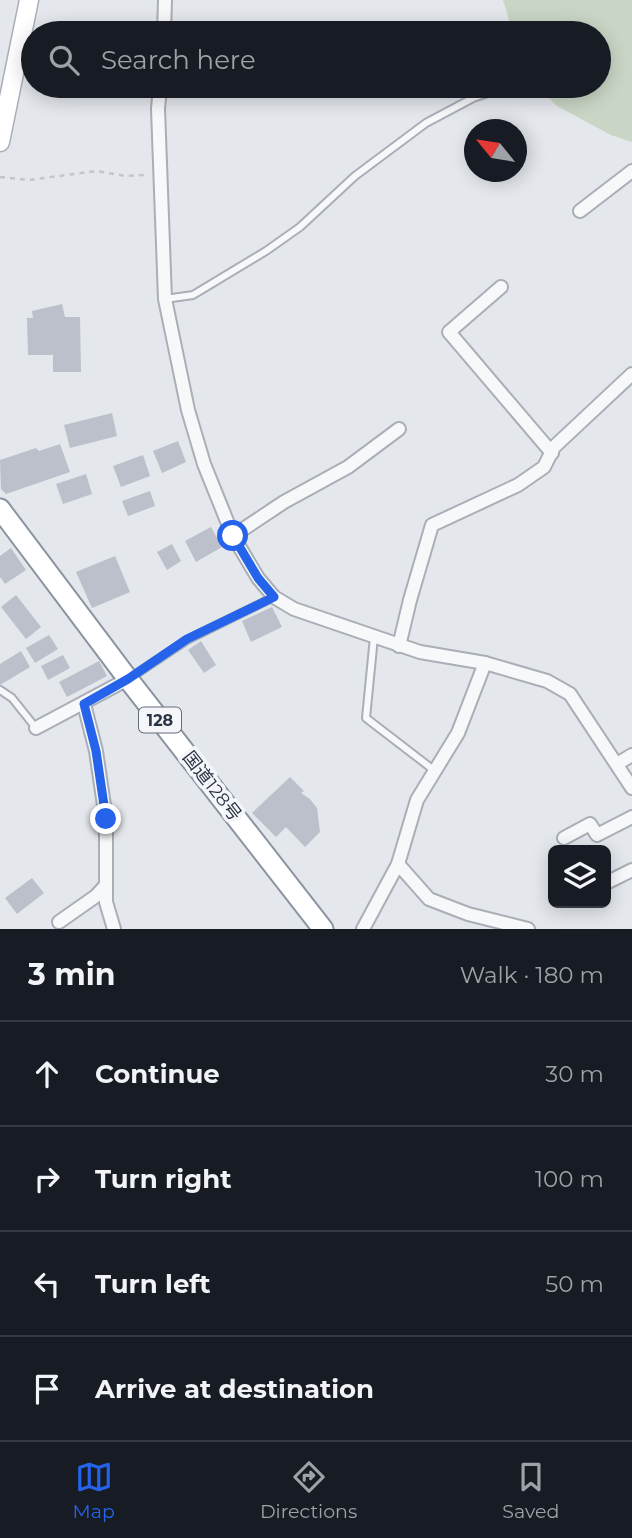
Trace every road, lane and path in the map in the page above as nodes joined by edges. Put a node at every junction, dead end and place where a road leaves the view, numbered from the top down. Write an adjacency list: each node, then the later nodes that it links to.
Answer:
1 (29, 0): 3 (main road)
2 (165, 0): 4 (street)
3 (25, 21)
4 (164, 21)
5 (21, 39): 8 (main road)
6 (159, 98): 10 (street)
7 (473, 98): 14 (lane)
8 (0, 142)
9 (632, 171): 12 (street)
10 (161, 175): 11 (path); 14 (street)
11 (0, 177)
12 (580, 211)
13 (501, 287): 17 (street)
14 (165, 299): 19 (street)
15 (632, 374): 17 (street)
16 (399, 429): 19 (street)
17 (551, 453): 22 (street)
18 (0, 509): 24 (highway, 国道128号 / 128)
19 (233, 536): 20 (street)
20 (274, 597): 21 (street); 24 (lane)
21 (374, 638): 22 (street); 30 (lane)
22 (399, 646): 23 (street)
23 (485, 663): 29 (street); 30 (street)
24 (128, 679): 26 (street); 40 (highway, 国道128号 / 128)
25 (0, 690): 27 (lane)
26 (84, 704): 27 (street); 37 (street)
27 (36, 728)
28 (632, 755): 29 (street)
29 (617, 764): 31 (street)
30 (435, 771): 34 (street)
31 (632, 788)
32 (632, 817): 33 (street)
33 (564, 838)
34 (398, 864): 41 (street); 42 (street)
35 (632, 870): 36 (street)
36 (611, 880)
37 (106, 885): 38 (street); 39 (street)
38 (59, 922)
39 (114, 929)
40 (323, 929)
41 (363, 929)
42 (528, 929)

